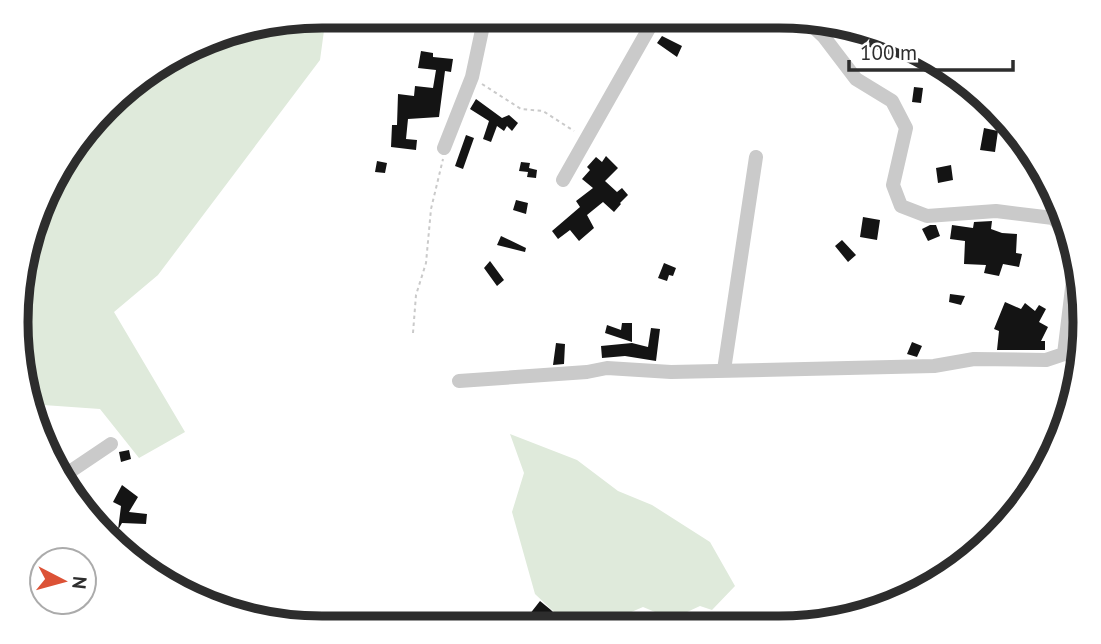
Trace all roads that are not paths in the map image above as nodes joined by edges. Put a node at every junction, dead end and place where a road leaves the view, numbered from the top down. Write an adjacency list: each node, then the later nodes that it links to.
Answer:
1 (482, 28): 4 (street)
2 (649, 28): 6 (street)
3 (818, 31): 7 (street)
4 (444, 148)
5 (756, 156): 11 (street)
6 (564, 180)
7 (1054, 220)
8 (1071, 295): 9 (street)
9 (1064, 354): 10 (street); 11 (street)
10 (1071, 355)
11 (724, 370): 12 (street)
12 (459, 382)
13 (111, 444): 14 (street)
14 (69, 472)

